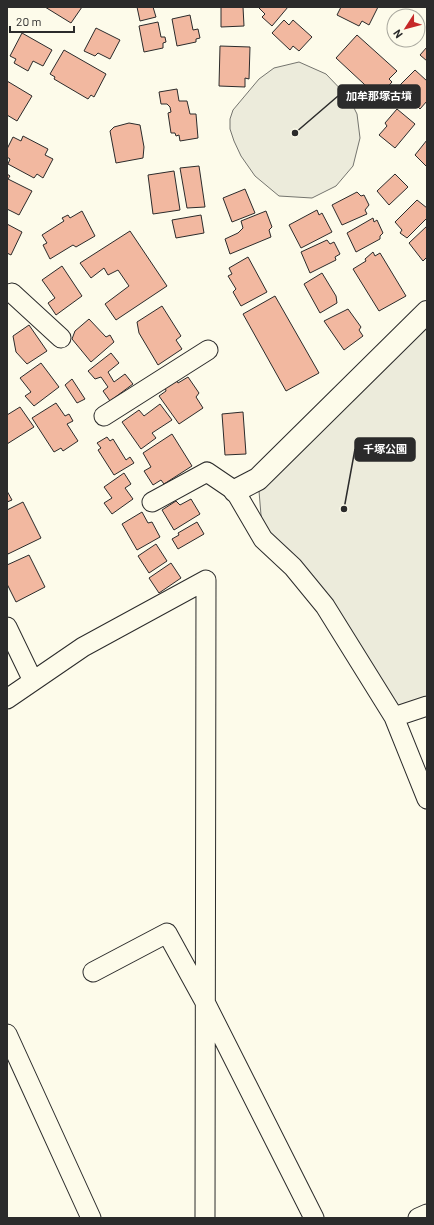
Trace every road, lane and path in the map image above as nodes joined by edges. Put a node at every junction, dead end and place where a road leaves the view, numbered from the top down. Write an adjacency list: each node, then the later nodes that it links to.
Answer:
1 (12, 293): 3 (street)
2 (427, 312): 6 (street)
3 (61, 338)
4 (208, 350): 5 (street)
5 (104, 416)
6 (236, 491): 7 (street); 12 (street)
7 (152, 502)
8 (7, 627): 9 (street)
9 (33, 681): 10 (street); 15 (street)
10 (7, 700)
11 (427, 706): 12 (street)
12 (394, 717): 13 (street)
13 (427, 799)
14 (93, 972): 15 (street)
15 (206, 1004): 19 (street); 20 (street)
16 (7, 1034): 18 (street)
17 (427, 1214): 21 (street)
18 (91, 1218)
19 (205, 1218)
20 (314, 1218)
21 (418, 1218)

